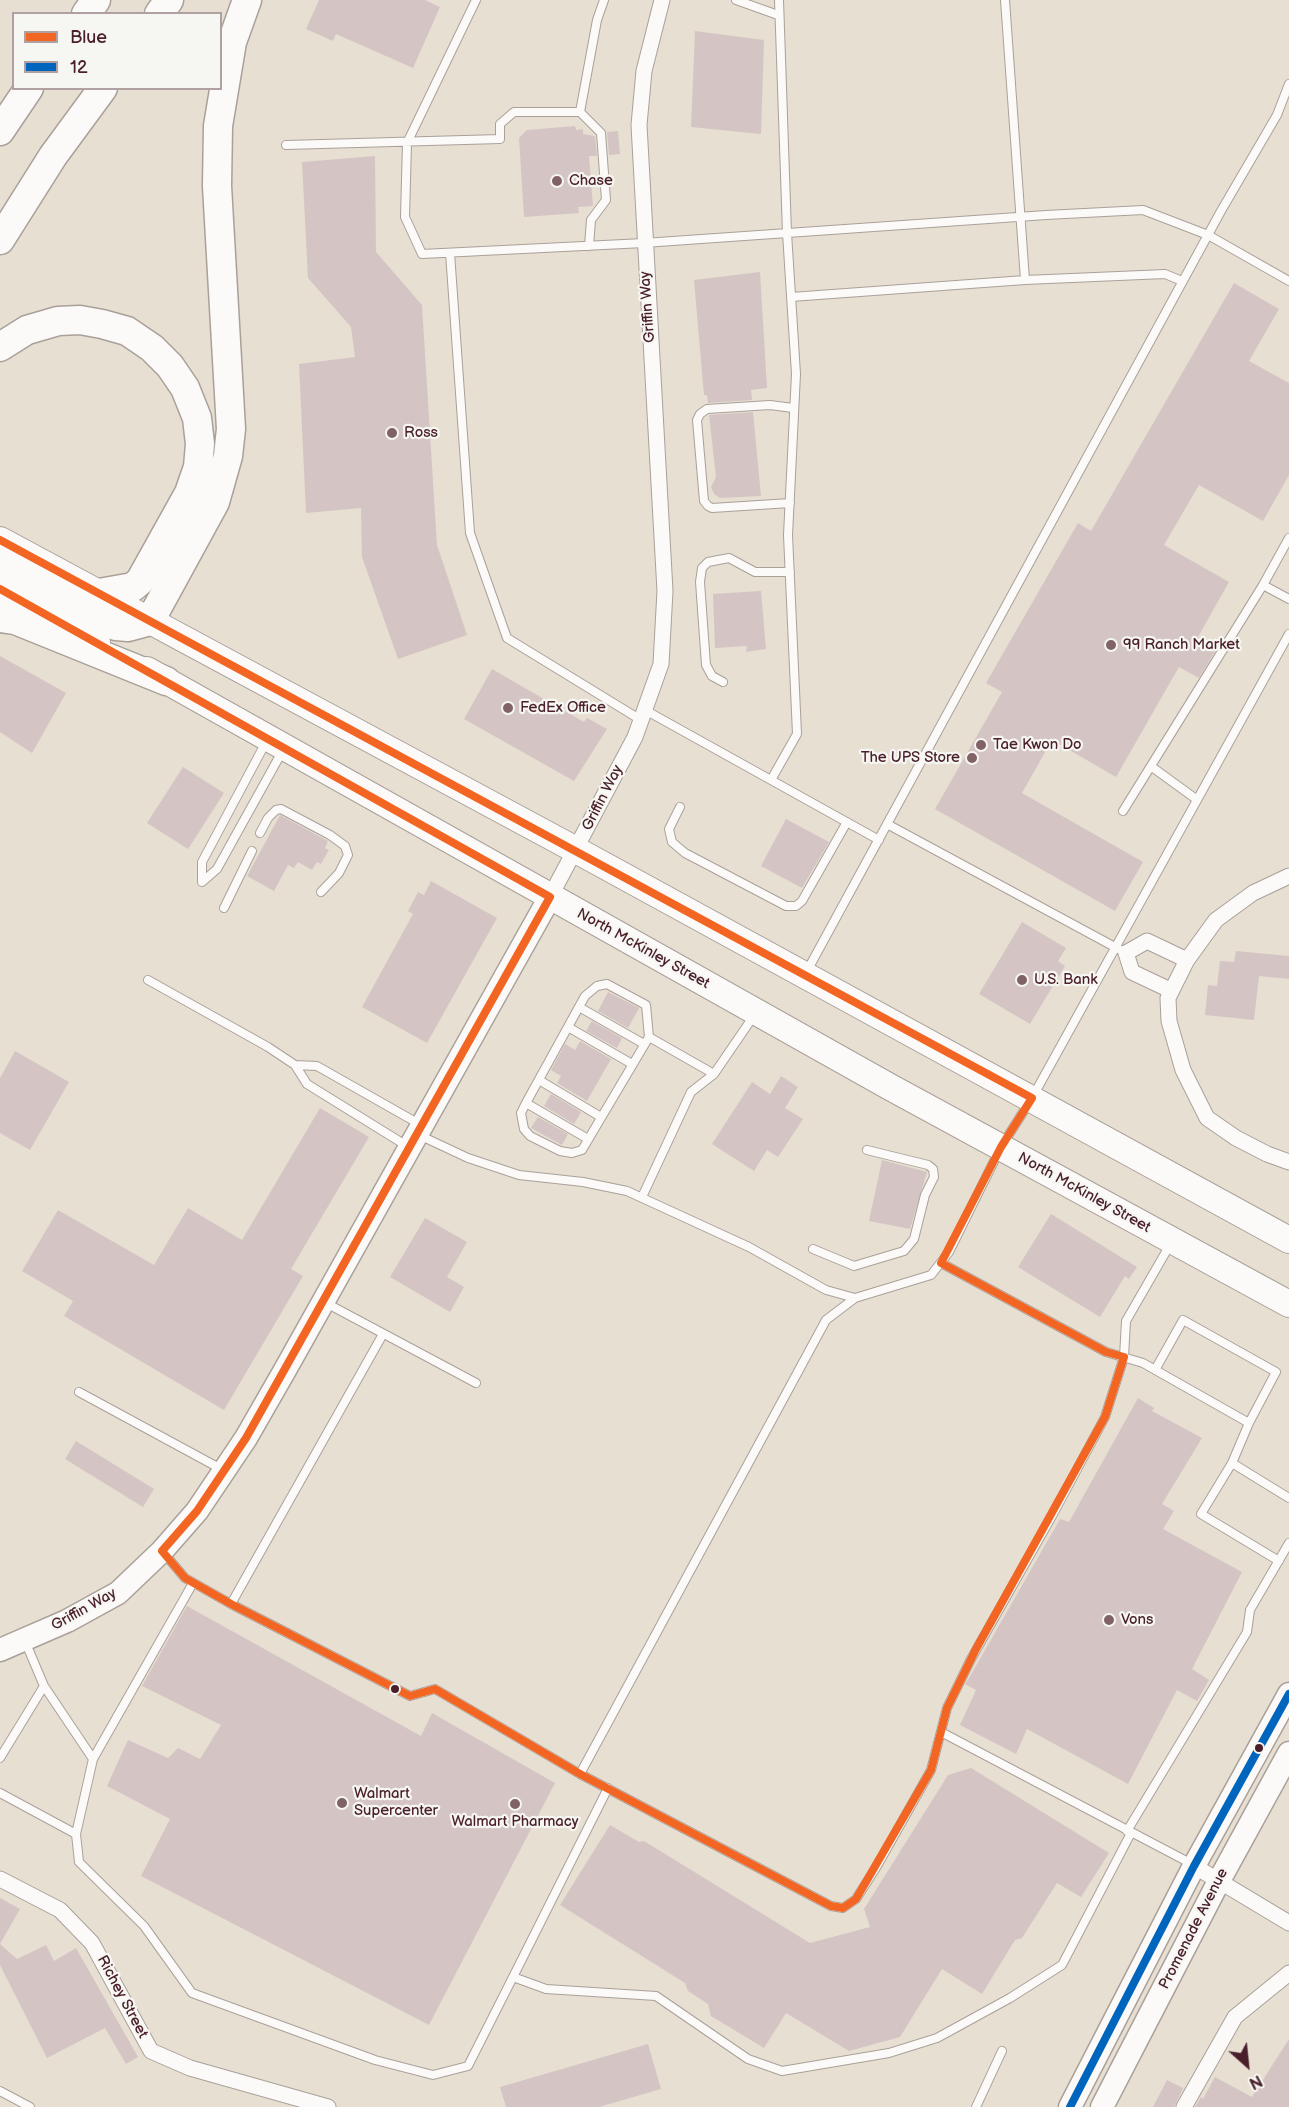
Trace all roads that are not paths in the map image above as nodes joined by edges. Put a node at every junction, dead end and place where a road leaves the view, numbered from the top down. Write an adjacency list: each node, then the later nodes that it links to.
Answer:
1 (247, 0): 39 (highway)
2 (476, 0): 14 (lane)
3 (604, 0): 12 (lane)
4 (662, 0): 20 (street, Griffin Way)
5 (736, 0): 8 (lane)
6 (779, 0): 8 (lane)
7 (1005, 0): 16 (lane)
8 (778, 15): 17 (lane)
9 (1289, 84): 18 (lane)
10 (28, 90): 13 (highway)
11 (102, 90): 19 (highway)
12 (580, 112): 14 (lane); 21 (lane)
13 (0, 130)
14 (407, 143): 15 (lane); 22 (lane)
15 (286, 146)
16 (1020, 216): 17 (lane); 18 (lane); 23 (lane)
17 (787, 233): 20 (lane); 26 (lane)
18 (1208, 235): 24 (lane); 25 (lane)
19 (0, 240)
20 (644, 243): 21 (lane); 43 (street, Griffin Way)
21 (589, 246): 22 (lane)
22 (450, 253): 43 (lane)
23 (1025, 280): 24 (lane); 26 (lane)
24 (1182, 281): 51 (lane)
25 (1289, 281)
26 (791, 297): 28 (lane)
27 (0, 347): 36 (highway)
28 (793, 408): 29 (lane); 29 (lane)
29 (790, 503): 33 (lane)
30 (1289, 538): 34 (lane)
31 (0, 540): 36 (main road)
32 (0, 565): 39 (highway)
33 (790, 572): 42 (lane); 46 (lane)
34 (1263, 585): 37 (lane); 45 (lane)
35 (0, 589): 41 (main road, North McKinley Street)
36 (99, 593): 39 (main road)
37 (1289, 599)
38 (0, 618): 41 (highway)
39 (150, 621): 54 (main road)
40 (1289, 634): 47 (lane)
41 (166, 681): 44 (main road, North McKinley Street)
42 (723, 682)
43 (643, 715): 46 (lane); 54 (street, Griffin Way)
44 (276, 743): 44 (lane); 58 (main road, North McKinley Street)
45 (1152, 767): 47 (lane); 49 (lane)
46 (771, 780): 50 (lane)
47 (1196, 799): 60 (lane)
48 (680, 807): 50 (lane)
49 (1123, 811)
50 (847, 822): 53 (lane)
51 (887, 824): 53 (lane); 60 (lane)
52 (261, 833): 57 (lane)
53 (879, 840): 62 (lane)
54 (576, 850): 58 (street, Griffin Way); 62 (main road)
55 (252, 851): 59 (lane)
56 (1289, 876): 61 (street)
57 (321, 892)
58 (550, 897): 66 (main road, North McKinley Street); 76 (street, Griffin Way)
59 (224, 908)
60 (1120, 950): 61 (street); 64 (street); 73 (lane)
61 (1186, 960): 64 (street)
62 (805, 975): 73 (main road)
63 (148, 980): 70 (lane)
64 (1170, 990): 80 (street)
65 (579, 1006): 67 (lane); 68 (lane); 68 (lane)
66 (756, 1012): 71 (lane); 78 (main road, North McKinley Street)
67 (568, 1027): 69 (lane); 72 (lane)
68 (646, 1041): 69 (lane); 71 (lane)
69 (632, 1064): 75 (lane)
70 (295, 1065): 76 (lane); 76 (lane)
71 (714, 1074): 81 (lane)
72 (539, 1080): 74 (lane); 75 (lane)
73 (1032, 1098): 78 (lane); 82 (main road)
74 (526, 1103): 77 (lane); 77 (lane)
75 (601, 1117): 77 (lane)
76 (417, 1136): 81 (lane); 87 (street, Griffin Way)
77 (588, 1139)
78 (1001, 1147): 83 (main road, North McKinley Street); 85 (lane)
79 (867, 1150): 84 (lane)
80 (1289, 1162)
81 (642, 1197): 86 (lane)
82 (1289, 1240)
83 (1172, 1242): 88 (main road, North McKinley Street); 90 (lane)
84 (813, 1249)
85 (940, 1263): 86 (lane); 90 (lane)
86 (855, 1298): 111 (lane)
87 (323, 1302): 89 (lane); 96 (street, Griffin Way)
88 (1289, 1304)
89 (383, 1334): 92 (lane); 102 (lane)
90 (1124, 1357): 91 (lane); 107 (lane)
91 (1155, 1370): 94 (lane); 94 (lane)
92 (476, 1383)
93 (79, 1392): 96 (lane)
94 (1249, 1423): 95 (lane)
95 (1232, 1463): 97 (lane); 100 (lane)
96 (224, 1471): 99 (street, Griffin Way)
97 (1289, 1498)
98 (1289, 1543): 100 (lane)
99 (162, 1551): 101 (lane); 103 (street, Griffin Way)
100 (1279, 1561): 114 (lane)
101 (193, 1583): 102 (lane); 110 (lane)
102 (231, 1604): 111 (lane)
103 (25, 1641): 104 (street, Griffin Way); 105 (lane)
104 (0, 1650)
105 (44, 1686): 109 (lane); 110 (lane)
106 (1289, 1694): 116 (street, Promenade Avenue)
107 (941, 1732): 112 (lane); 114 (lane)
108 (1289, 1753): 118 (street, Promenade Avenue)
109 (0, 1758)
110 (93, 1759): 115 (lane)
111 (580, 1774): 112 (lane)
112 (608, 1788): 121 (lane)
113 (0, 1793): 115 (lane)
114 (1129, 1832): 116 (lane); 121 (lane)
115 (76, 1834): 121 (lane)
116 (1194, 1866): 118 (street); 127 (street, Promenade Avenue)
117 (0, 1879): 125 (street, Richey Street)
118 (1220, 1879): 119 (street); 128 (street, Promenade Avenue)
119 (1289, 1923)
120 (1289, 1973): 129 (street)
121 (513, 1977)
122 (1002, 2050): 126 (lane)
123 (0, 2091): 124 (lane)
124 (30, 2107)
125 (328, 2107)
126 (976, 2107)
127 (1070, 2107)
128 (1102, 2107)
129 (1184, 2107)

